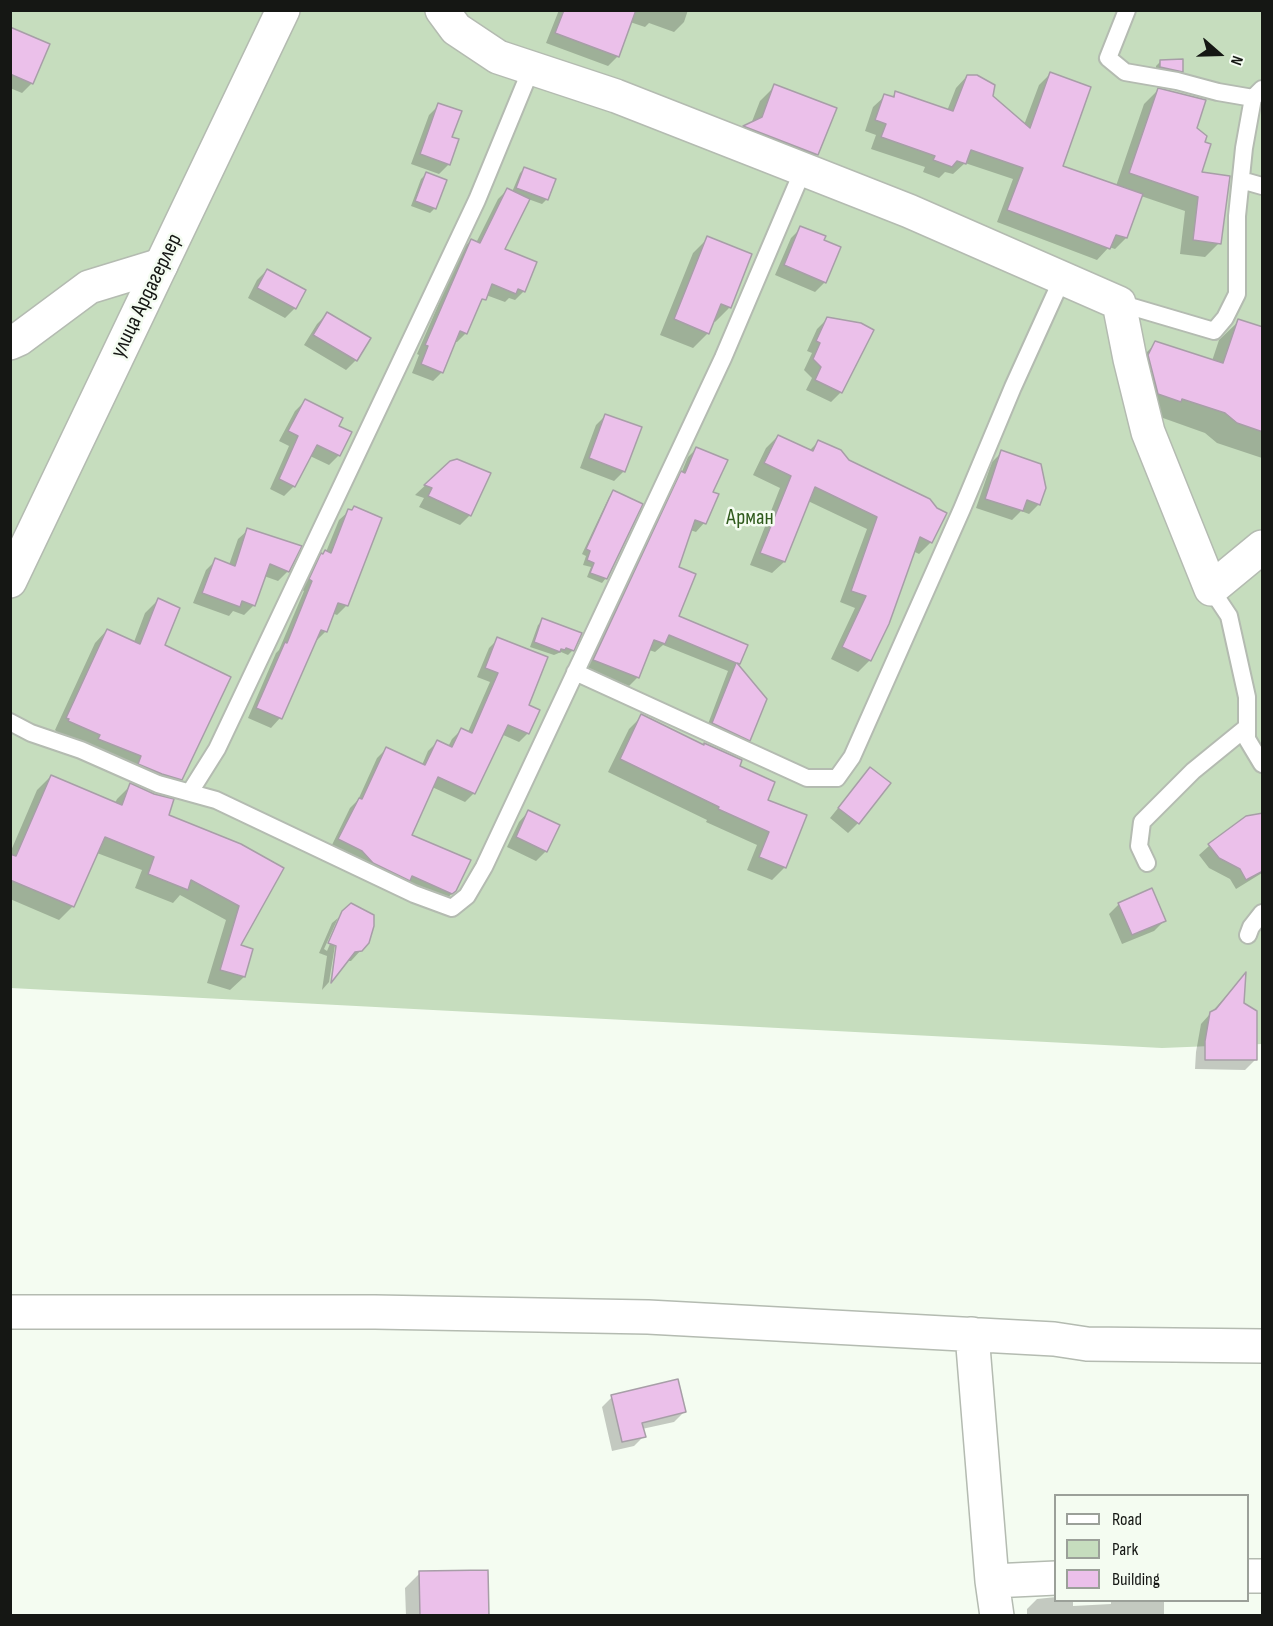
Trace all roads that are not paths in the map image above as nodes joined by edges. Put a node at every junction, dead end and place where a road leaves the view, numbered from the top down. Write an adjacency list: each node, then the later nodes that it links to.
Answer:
1 (283, 10): 9 (street, улица Ардагерлер)
2 (442, 10): 4 (street)
3 (1127, 10): 5 (lane)
4 (531, 69): 6 (street); 20 (lane)
5 (1258, 93): 7 (lane)
6 (803, 170): 10 (street); 16 (lane)
7 (1241, 180): 8 (lane); 11 (lane)
8 (1263, 186)
9 (161, 265): 12 (street); 14 (street, улица Ардагерлер)
10 (1062, 279): 11 (street); 16 (lane)
11 (1119, 303): 15 (street)
12 (10, 343)
13 (1263, 547): 15 (street)
14 (10, 580)
15 (1211, 589): 18 (lane)
16 (575, 672): 20 (lane)
17 (10, 722): 20 (lane)
18 (1247, 727): 19 (lane); 21 (lane)
19 (1263, 764)
20 (190, 792)
21 (1147, 863)
22 (1263, 913): 23 (lane)
23 (1248, 935)
24 (10, 1312): 25 (street)
25 (972, 1334): 26 (street); 28 (street)
26 (1263, 1346)
27 (1054, 1578): 28 (street)
28 (992, 1581): 29 (street)
29 (997, 1616)

